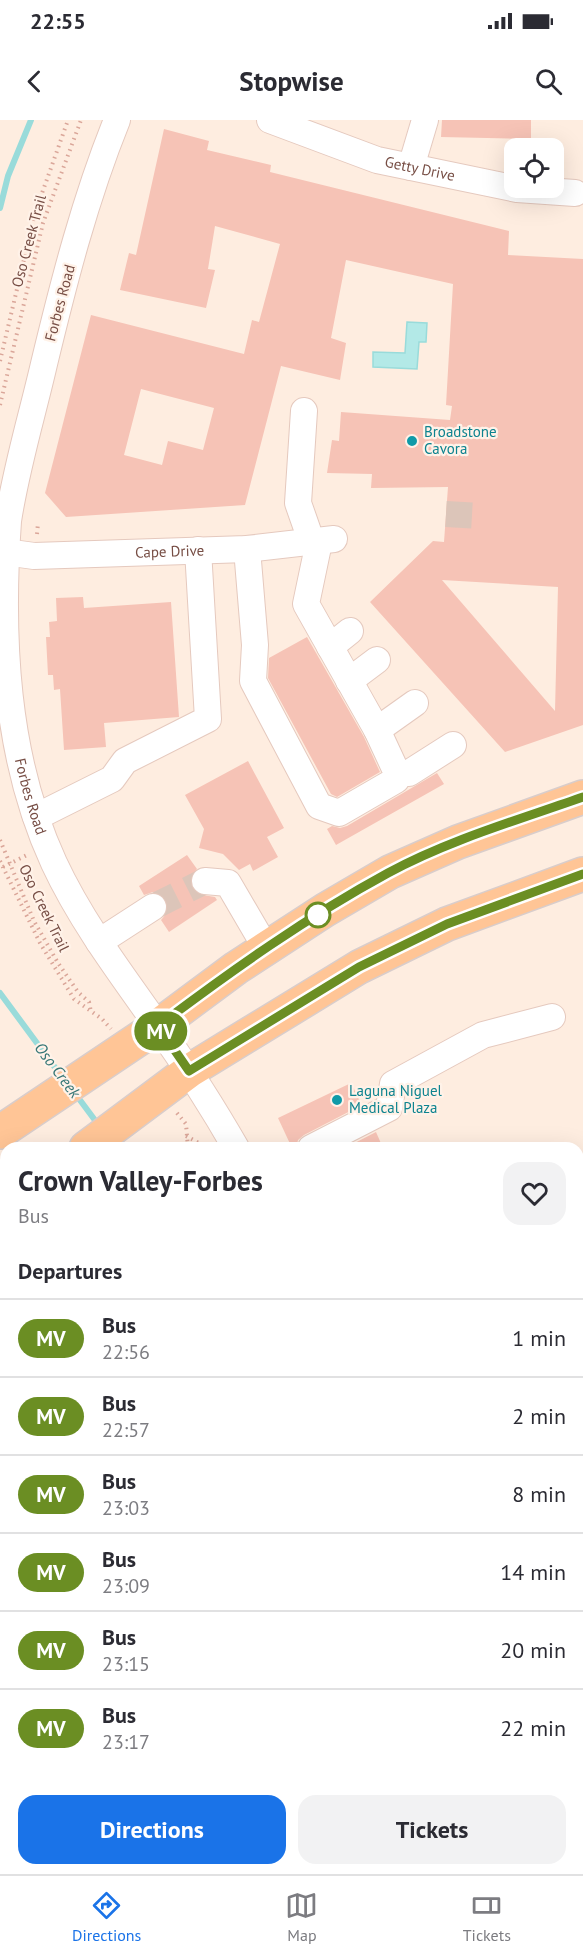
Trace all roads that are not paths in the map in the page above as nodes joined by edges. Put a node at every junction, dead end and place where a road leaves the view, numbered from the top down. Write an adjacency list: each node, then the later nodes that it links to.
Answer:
1 (117, 120): 10 (street, Forbes Road)
2 (270, 120): 4 (street, Getty Drive)
3 (425, 120): 4 (street)
4 (411, 167): 5 (street, Getty Drive)
5 (574, 193)
6 (304, 411): 7 (street)
7 (322, 541): 8 (street, Cape Drive); 12 (street)
8 (247, 549): 9 (street, Cape Drive); 18 (street)
9 (198, 550): 10 (street, Cape Drive); 20 (street)
10 (5, 552): 20 (street, Forbes Road)
11 (350, 631): 12 (street)
12 (330, 647): 14 (street)
13 (376, 660): 14 (street)
14 (349, 681): 16 (street)
15 (416, 703): 16 (street)
16 (377, 730): 18 (street)
17 (453, 746): 18 (street)
18 (397, 774)
19 (583, 797): 25 (main road)
20 (36, 817): 24 (street, Forbes Road)
21 (583, 874): 28 (main road)
22 (205, 881): 25 (street)
23 (153, 907): 24 (street)
24 (99, 942): 27 (street, Forbes Road)
25 (266, 948): 27 (main road)
26 (552, 1017): 32 (street)
27 (158, 1026): 28 (street, Forbes Road); 29 (main road)
28 (189, 1071): 30 (main road); 31 (street, Forbes Road)
29 (0, 1132)
30 (94, 1142)
31 (233, 1142)
32 (323, 1142)

